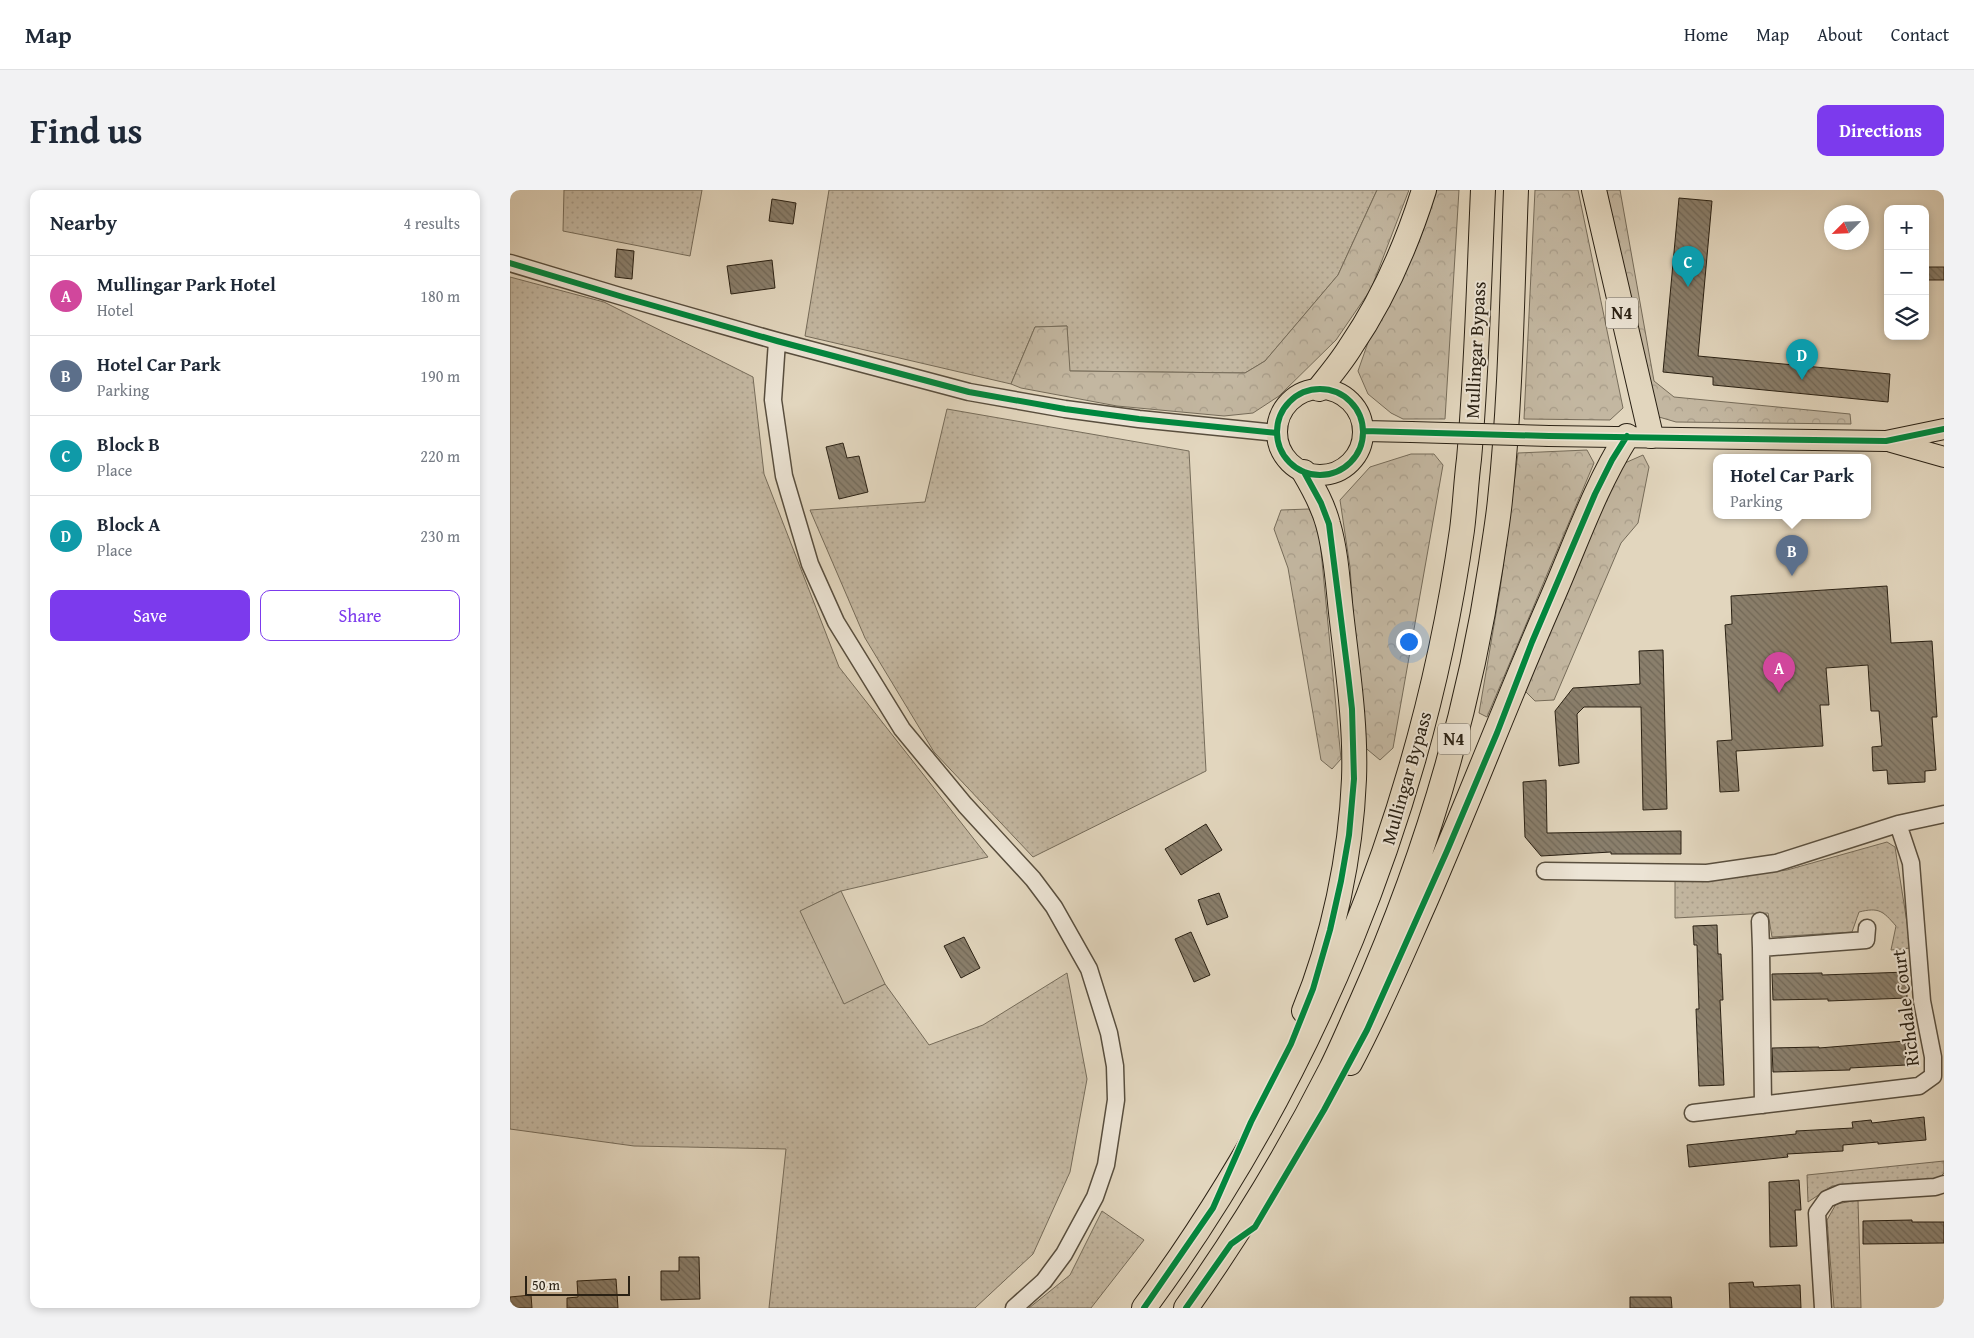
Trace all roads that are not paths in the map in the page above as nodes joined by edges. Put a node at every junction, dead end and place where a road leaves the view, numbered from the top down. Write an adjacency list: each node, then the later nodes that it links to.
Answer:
1 (1424, 190): 7 (highway)
2 (1483, 190): 25 (highway, Mullingar Bypass / N4)
3 (1516, 190): 26 (highway, Mullingar Bypass / N4)
4 (1594, 190): 12 (highway, N4)
5 (510, 263): 6 (street)
6 (778, 341): 10 (street); 27 (street)
7 (1319, 389): 9 (main road); 10 (main road)
8 (1944, 429): 13 (main road)
9 (1364, 431): 11 (main road, bridge); 15 (main road)
10 (1277, 433): 15 (main road)
11 (1627, 436): 12 (main road); 26 (highway, N4)
12 (1652, 436): 13 (main road)
13 (1886, 441): 14 (main road)
14 (1944, 457)
15 (1304, 472): 25 (highway, N4)
16 (1944, 814): 17 (street)
17 (1898, 824): 18 (street); 22 (street, Richdale Court)
18 (1545, 871)
19 (1760, 920): 21 (street)
20 (1867, 928): 21 (street, Richdale Court)
21 (1761, 948): 22 (street)
22 (1763, 1105): 23 (street, Richdale Court)
23 (1693, 1113)
24 (1944, 1184): 30 (street)
25 (1214, 1208): 28 (highway, Mullingar Bypass / N4)
26 (1231, 1244): 29 (highway, Mullingar Bypass / N4)
27 (1014, 1308)
28 (1144, 1308)
29 (1186, 1308)
30 (1823, 1308)

